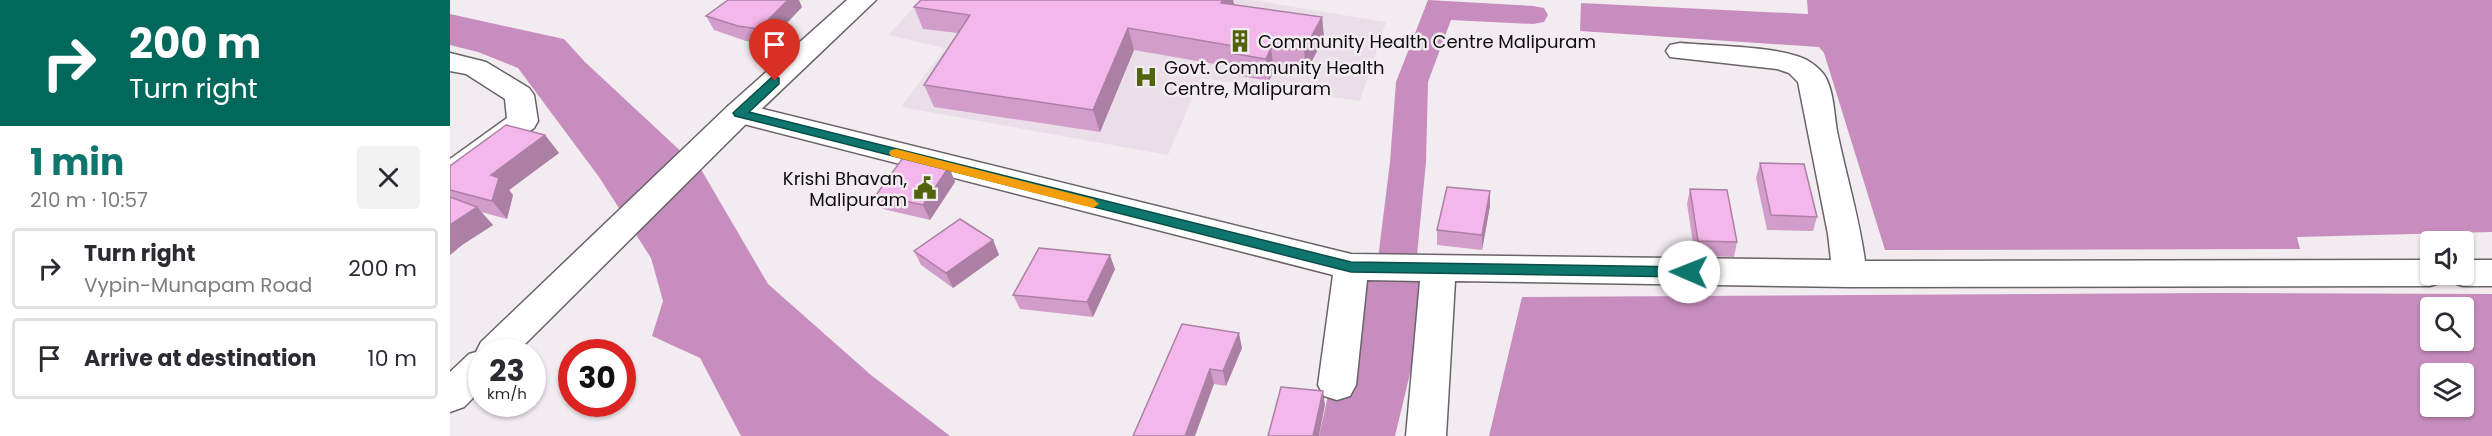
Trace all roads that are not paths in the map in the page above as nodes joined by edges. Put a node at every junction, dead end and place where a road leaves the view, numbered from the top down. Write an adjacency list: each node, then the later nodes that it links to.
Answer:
1 (863, 0): 4 (street)
2 (1680, 51): 11 (street)
3 (450, 62): 5 (street)
4 (740, 113): 6 (street); 12 (street)
5 (450, 175)
6 (1351, 267): 7 (street); 14 (street)
7 (1437, 269): 11 (street); 16 (street)
8 (2420, 273): 11 (street)
9 (2474, 273): 10 (street)
10 (2492, 273)
11 (1850, 274)
12 (507, 339)
13 (468, 379): 15 (street)
14 (1337, 385)
15 (450, 396)
16 (1426, 436)

